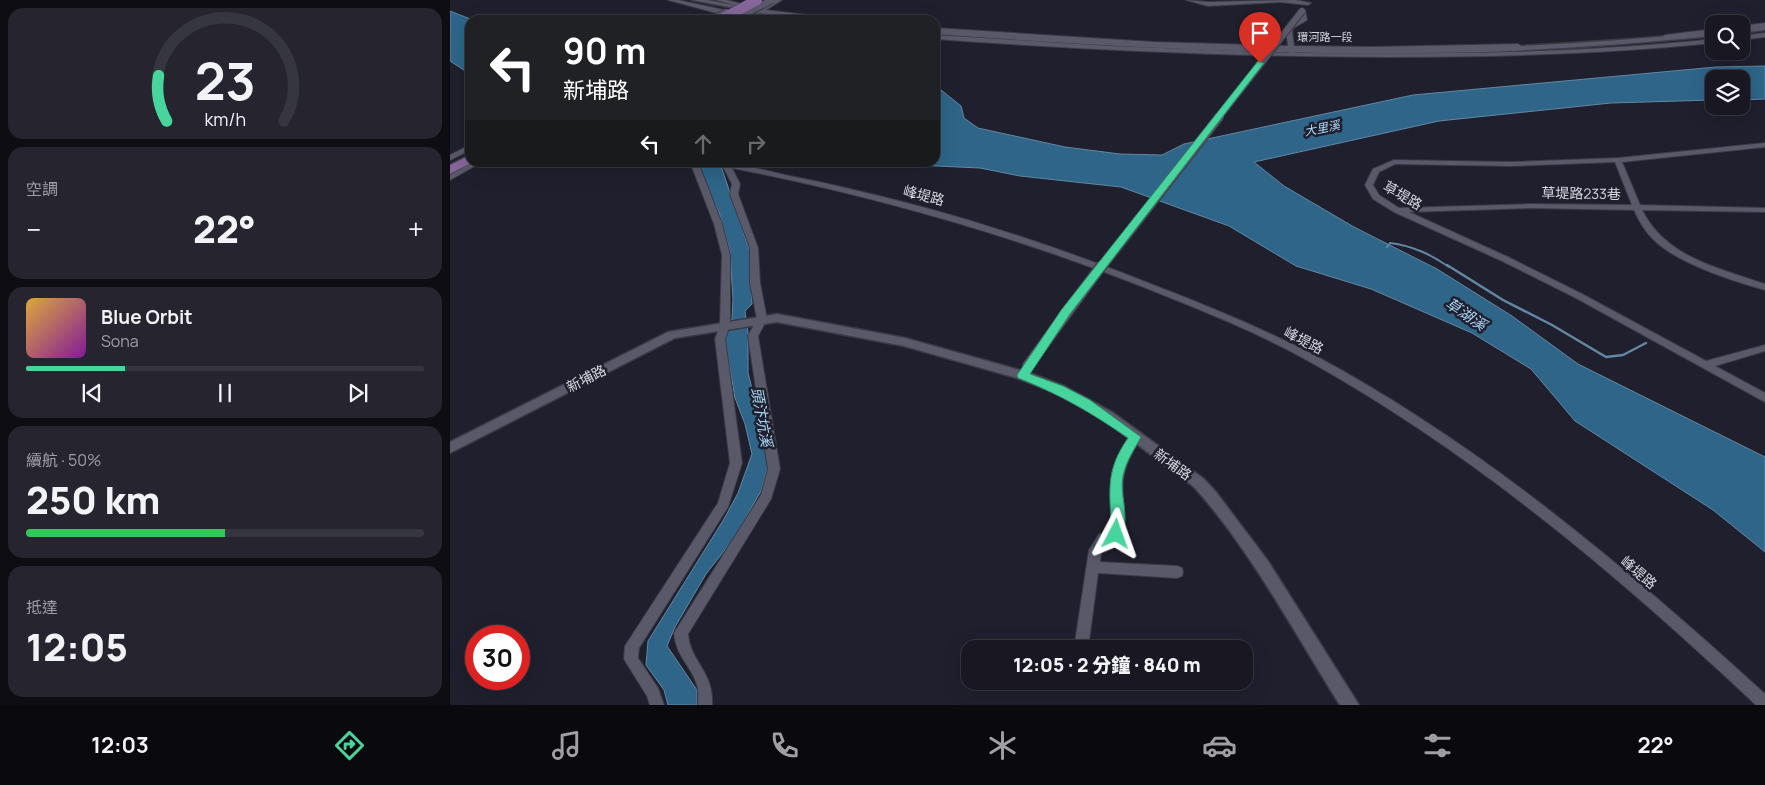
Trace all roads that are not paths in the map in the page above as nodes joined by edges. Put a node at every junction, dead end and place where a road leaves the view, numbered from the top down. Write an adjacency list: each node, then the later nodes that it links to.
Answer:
1 (671, 0): 16 (street)
2 (681, 0): 16 (street)
3 (694, 0): 16 (street)
4 (707, 0): 16 (street)
5 (719, 0): 16 (street)
6 (744, 0): 16 (street)
7 (750, 0): 18 (street, bridge)
8 (757, 0): 16 (main road, bridge)
9 (767, 0): 19 (main road, bridge)
10 (772, 0): 20 (street, bridge)
11 (779, 0): 17 (street)
12 (1189, 0): 13 (street)
13 (1257, 0): 14 (street)
14 (1309, 1): 15 (street)
15 (1302, 10): 28 (street); 52 (street, bridge)
16 (726, 11): 17 (street); 17 (street)
17 (755, 14): 21 (street); 22 (street); 23 (street)
18 (721, 15)
19 (738, 15)
20 (744, 15)
21 (760, 15)
22 (764, 15)
23 (768, 15)
24 (1765, 30): 25 (street)
25 (1750, 32)
26 (940, 34): 28 (street, 環河路一段)
27 (1705, 37): 28 (street, 環河路一段)
28 (1292, 51)
29 (465, 145): 32 (street)
30 (1765, 145): 35 (street, 草堤路)
31 (465, 150): 34 (street)
32 (450, 153)
33 (465, 156): 36 (main road)
34 (450, 158)
35 (1618, 160): 44 (street); 45 (street, 草堤路)
36 (450, 164)
37 (465, 164): 42 (main road)
38 (470, 167): 43 (street)
39 (696, 167): 49 (street)
40 (727, 167): 48 (street)
41 (737, 167): 59 (street, 峰堤路)
42 (450, 172)
43 (450, 178)
44 (1639, 207): 45 (street, 草堤路233巷); 46 (street, 草堤路233巷); 47 (street)
45 (1397, 210): 51 (street, 草堤路)
46 (1765, 210)
47 (1765, 287)
48 (759, 320): 49 (street, 新埔路); 52 (street, 新埔路); 61 (street)
49 (727, 324): 55 (street, 新埔路); 60 (street)
50 (1765, 348): 51 (street)
51 (1706, 365): 53 (street, 草堤路)
52 (1025, 371): 54 (street, 新埔路)
53 (1765, 398)
54 (1135, 437): 56 (street); 62 (street, 新埔路)
55 (450, 448)
56 (1092, 567): 57 (street); 58 (street)
57 (1177, 572)
58 (1083, 640)
59 (1765, 704)
60 (658, 705)
61 (705, 705)
62 (1350, 705)

